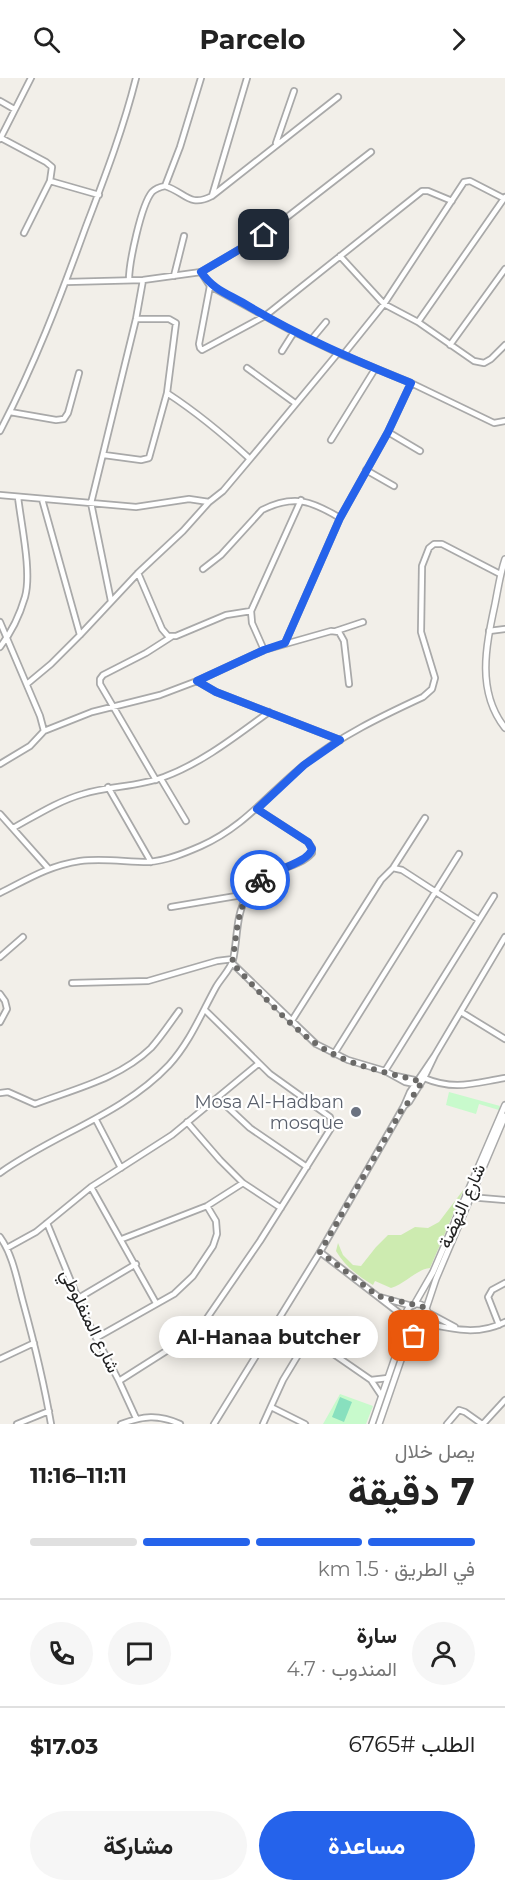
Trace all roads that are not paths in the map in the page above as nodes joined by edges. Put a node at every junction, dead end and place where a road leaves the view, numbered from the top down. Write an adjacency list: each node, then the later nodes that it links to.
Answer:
1 (31, 78): 8 (street)
2 (201, 78): 13 (street)
3 (247, 78): 15 (street)
4 (134, 79): 14 (street)
5 (294, 91): 10 (street)
6 (338, 97): 10 (street)
7 (0, 101): 8 (street)
8 (14, 109): 9 (street)
9 (0, 138): 12 (street)
10 (275, 145): 15 (street)
11 (371, 152): 22 (street)
12 (50, 181): 14 (street); 18 (street)
13 (165, 186): 15 (street); 24 (street)
14 (99, 195): 26 (street)
15 (212, 196)
16 (505, 198): 17 (street); 32 (street)
17 (452, 201): 20 (street); 28 (street)
18 (24, 233)
19 (184, 236): 23 (street)
20 (340, 256): 28 (street); 29 (street)
21 (505, 269): 35 (street)
22 (201, 272): 23 (street); 27 (street)
23 (174, 276): 25 (street)
24 (129, 280): 25 (street); 26 (street)
25 (143, 280): 30 (street)
26 (66, 282): 45 (street)
27 (210, 286): 29 (street); 29 (street)
28 (384, 304): 32 (street); 38 (street)
29 (265, 316): 33 (street)
30 (136, 319): 43 (street); 51 (street)
31 (326, 322): 34 (street)
32 (418, 322): 35 (street)
33 (294, 332): 34 (street); 37 (street)
34 (311, 340): 38 (street)
35 (450, 345): 36 (street)
36 (505, 345)
37 (282, 351)
38 (340, 354): 40 (street); 44 (street)
39 (247, 368): 44 (street)
40 (375, 369): 42 (street); 49 (street)
41 (79, 373): 45 (street)
42 (411, 383): 46 (street); 48 (street)
43 (167, 393): 51 (street); 52 (street)
44 (295, 403): 52 (street)
45 (10, 412): 47 (street)
46 (505, 421)
47 (0, 431)
48 (388, 432): 50 (street); 53 (street)
49 (331, 440)
50 (420, 451)
51 (104, 455): 60 (street)
52 (249, 459): 59 (street)
53 (366, 470): 54 (street); 61 (street)
54 (394, 486)
55 (0, 495): 56 (street)
56 (18, 497): 57 (street); 75 (street)
57 (42, 499): 60 (street); 73 (street)
58 (301, 500): 61 (street); 63 (street); 67 (street)
59 (209, 502): 60 (street); 64 (street)
60 (91, 503): 66 (street)
61 (340, 518): 76 (street)
62 (505, 559): 65 (street)
63 (203, 569)
64 (138, 573): 66 (street); 74 (street)
65 (500, 574): 72 (street); 86 (street)
66 (111, 601): 73 (street)
67 (251, 611): 74 (street); 78 (street)
68 (0, 622): 75 (street)
69 (363, 622): 71 (street)
70 (505, 629): 72 (street)
71 (336, 631): 76 (street); 81 (street)
72 (489, 631): 84 (street)
73 (80, 635): 80 (street)
74 (171, 637): 82 (street)
75 (7, 638): 77 (street); 80 (street)
76 (285, 643): 78 (street)
77 (0, 647)
78 (264, 650): 79 (street)
79 (197, 681): 82 (street); 83 (street)
80 (27, 684): 85 (street)
81 (349, 684)
82 (112, 708): 85 (street); 88 (street)
83 (269, 712): 86 (street); 88 (street)
84 (505, 728)
85 (44, 731): 87 (street)
86 (340, 740): 90 (street)
87 (0, 764)
88 (158, 779): 89 (street); 93 (street)
89 (108, 787): 94 (street); 96 (street)
90 (257, 809): 96 (street); 101 (street)
91 (0, 814): 94 (street)
92 (425, 818): 98 (street)
93 (186, 821)
94 (13, 828): 97 (street)
95 (459, 854): 99 (street)
96 (151, 862): 97 (street)
97 (48, 868): 100 (street)
98 (393, 868): 99 (street); 115 (street)
99 (435, 892): 104 (street); 117 (street)
100 (0, 893)
101 (248, 894): 103 (street); 108 (street)
102 (494, 896): 104 (street)
103 (171, 907)
104 (478, 921): 119 (street)
105 (22, 937): 107 (street)
106 (505, 937): 113 (street)
107 (0, 957)
108 (232, 961): 109 (street); 111 (street); 115 (street)
109 (72, 983)
110 (0, 994): 114 (street)
111 (205, 1010): 118 (street); 130 (street)
112 (179, 1011): 125 (street)
113 (461, 1012): 116 (street); 123 (street)
114 (0, 1022)
115 (291, 1022): 117 (street)
116 (505, 1039)
117 (334, 1054): 119 (street)
118 (258, 1064): 126 (street); 132 (street)
119 (385, 1071): 120 (street)
120 (396, 1076): 122 (street); 123 (street)
121 (505, 1078): 123 (street)
122 (405, 1082): 123 (street); 124 (street)
123 (420, 1082): 124 (street); 128 (street)
124 (410, 1092): 128 (street)
125 (0, 1094)
126 (218, 1098): 131 (street); 132 (street)
127 (505, 1105): 137 (street, شارع النهضة)
128 (404, 1106): 145 (street)
129 (505, 1116): 137 (street, شارع النهضة)
130 (96, 1120): 133 (street); 134 (street)
131 (187, 1122): 133 (street); 135 (street)
132 (307, 1167): 140 (street)
133 (121, 1168): 136 (street)
134 (0, 1173)
135 (243, 1183): 139 (street); 140 (street)
136 (91, 1187): 141 (street); 143 (street)
137 (469, 1197): 138 (street); 151 (street, شارع النهضة); 152 (street, شارع النهضة)
138 (505, 1200)
139 (207, 1206): 143 (street); 150 (street)
140 (281, 1208): 165 (street)
141 (46, 1223): 144 (street); 149 (street, شارع المنفلوطي)
142 (0, 1236): 144 (street)
143 (122, 1239): 146 (street)
144 (7, 1248): 161 (street)
145 (320, 1252): 148 (street); 153 (street)
146 (136, 1264): 149 (street); 150 (street)
147 (505, 1283): 157 (street)
148 (378, 1296): 151 (street); 154 (street)
149 (77, 1299): 160 (street, شارع المنفلوطي)
150 (156, 1302): 160 (street)
151 (413, 1305): 152 (street); 154 (street)
152 (427, 1311): 156 (street); 158 (street)
153 (280, 1317): 159 (street); 175 (street)
154 (407, 1319): 156 (street); 163 (street)
155 (505, 1322): 157 (street)
156 (422, 1324): 158 (street); 179 (street)
157 (499, 1325): 158 (street)
158 (460, 1330)
159 (309, 1337): 164 (street); 168 (street)
160 (96, 1338): 165 (street, شارع المنفلوطي)
161 (34, 1343): 162 (street); 169 (street)
162 (0, 1359)
163 (388, 1378): 164 (street); 166 (street)
164 (371, 1380): 166 (street)
165 (119, 1381): 170 (street, شارع المنفلوطي)
166 (381, 1395): 178 (street)
167 (505, 1400): 181 (street)
168 (272, 1407): 176 (street); 177 (street)
169 (49, 1411): 171 (street); 172 (street)
170 (136, 1418): 173 (street); 174 (street)
171 (17, 1424)
172 (51, 1424)
173 (121, 1424)
174 (180, 1424)
175 (214, 1424)
176 (264, 1424)
177 (305, 1424)
178 (372, 1424)
179 (379, 1424)
180 (447, 1424): 181 (street)
181 (482, 1424)

